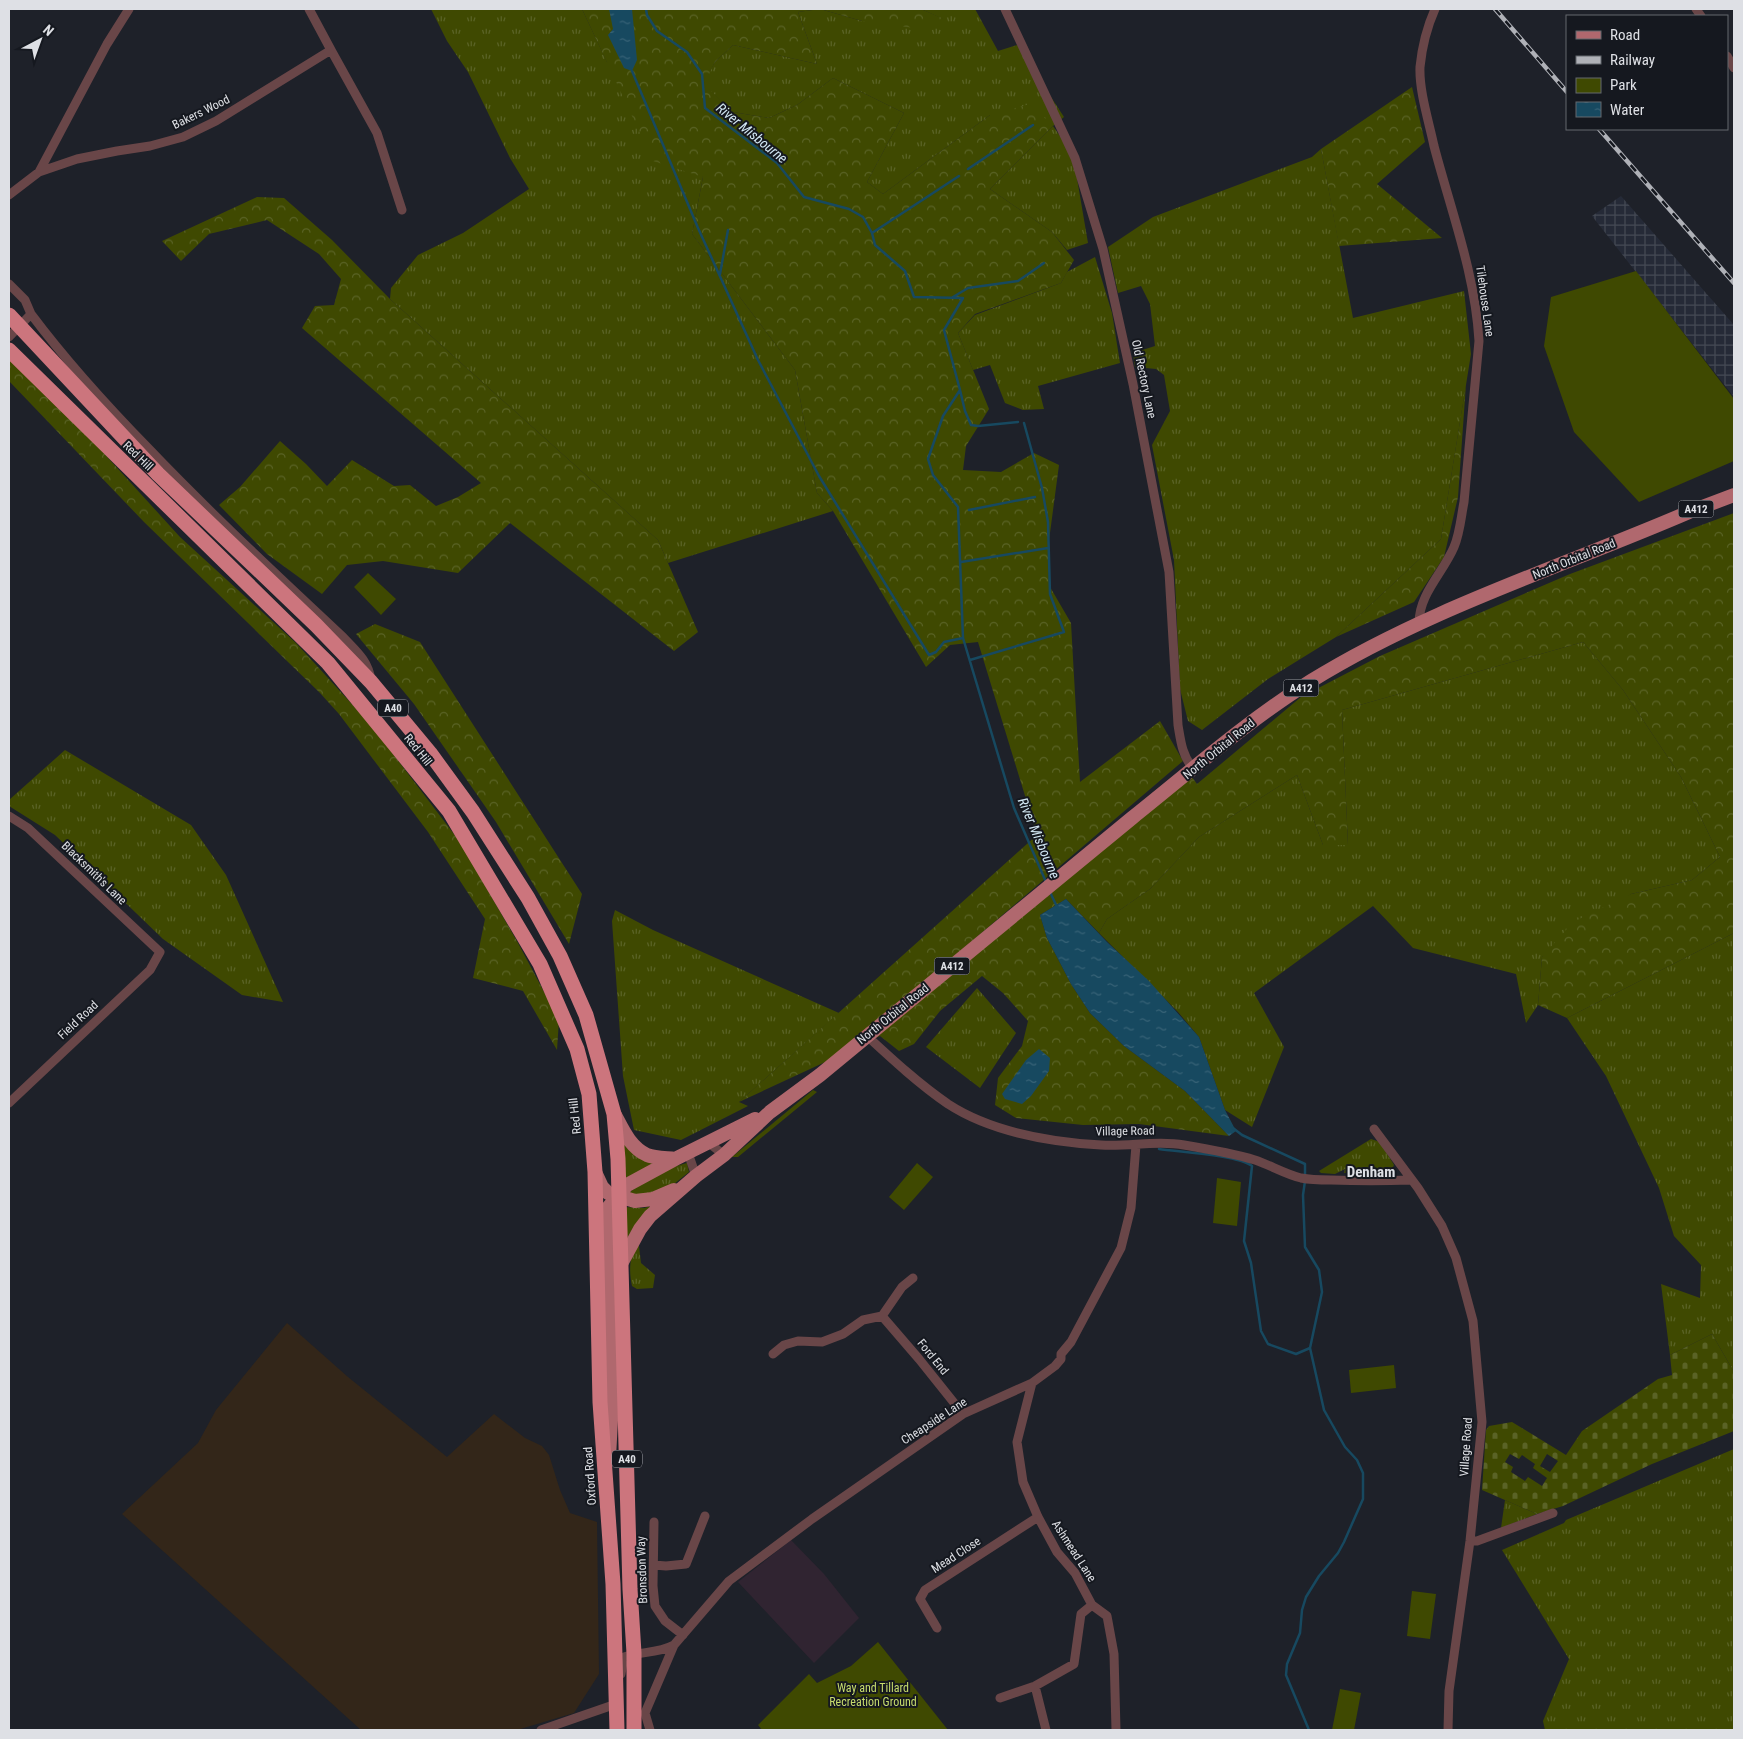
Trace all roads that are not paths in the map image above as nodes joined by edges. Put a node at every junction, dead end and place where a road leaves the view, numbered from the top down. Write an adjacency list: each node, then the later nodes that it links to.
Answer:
1 (128, 9): 6 (street, Bakers Wood)
2 (309, 9): 5 (street)
3 (1005, 9): 17 (street, Old Rectory Lane)
4 (1435, 9): 15 (street, Tilehouse Lane)
5 (331, 50): 6 (street, Bakers Wood); 8 (street)
6 (39, 172): 7 (street, Bakers Wood)
7 (9, 195)
8 (402, 210)
9 (9, 284): 10 (street, Red Hill)
10 (31, 314): 12 (street); 16 (street, Red Hill)
11 (9, 315): 12 (highway, Red Hill / A40)
12 (14, 332): 16 (highway, Red Hill / A40)
13 (9, 350): 30 (highway, Red Hill / A40)
14 (1734, 495): 15 (main road, North Orbital Road / A412)
15 (1419, 624): 17 (main road, North Orbital Road / A412)
16 (371, 682): 23 (highway, Red Hill / A40)
17 (1193, 769): 20 (main road, North Orbital Road / A412)
18 (9, 816): 19 (street, Blacksmith's Lane)
19 (160, 952): 21 (street, Field Road)
20 (867, 1036): 22 (main road, North Orbital Road / A412); 26 (street, Village Road)
21 (9, 1103)
22 (770, 1112): 25 (main road, North Orbital Road / A412); 28 (main road, North Orbital Road)
23 (614, 1114): 29 (main road); 33 (highway, Red Hill / A40)
24 (1374, 1129): 32 (street, Village Road)
25 (709, 1143): 27 (main road, North Orbital Road / A412); 28 (street)
26 (1136, 1145): 32 (street, Village Road); 39 (street, Cheapside Lane)
27 (688, 1153): 29 (main road, North Orbital Road / A412); 31 (street)
28 (724, 1155): 31 (main road, North Orbital Road)
29 (674, 1159): 33 (main road, North Orbital Road / A412)
30 (595, 1172): 33 (main road); 34 (highway, Red Hill / A40)
31 (692, 1179): 33 (main road); 35 (main road, North Orbital Road)
32 (1411, 1180): 46 (street, Village Road)
33 (619, 1196): 35 (highway, A40); 41 (main road, North Orbital Road)
34 (597, 1220): 41 (highway, Oxford Road / A40)
35 (622, 1264): 52 (highway, A40)
36 (913, 1278): 37 (street)
37 (882, 1316): 38 (street); 40 (street, Ford End)
38 (773, 1354)
39 (1032, 1383): 40 (street, Cheapside Lane); 44 (street, Ashmead Lane)
40 (963, 1414): 50 (street, Cheapside Lane)
41 (607, 1495): 55 (highway, Oxford Road / A40)
42 (1553, 1513): 46 (street)
43 (705, 1516): 47 (street)
44 (1038, 1518): 48 (street, Ashmead Lane); 49 (street, Mead Close)
45 (654, 1522): 47 (street, Bronsdon Way)
46 (1470, 1541): 62 (street, Village Road)
47 (654, 1565): 50 (street, Bronsdon Way)
48 (1092, 1604): 53 (street); 61 (street, Ashmead Lane)
49 (937, 1628)
50 (683, 1635): 51 (street, Cheapside Lane)
51 (674, 1645): 52 (street); 59 (street)
52 (634, 1653): 55 (street); 58 (highway, A40)
53 (1035, 1686): 54 (street); 60 (street)
54 (1000, 1698)
55 (616, 1704): 56 (street); 57 (highway, Oxford Road / A40)
56 (541, 1730)
57 (617, 1730)
58 (634, 1730)
59 (650, 1730)
60 (1046, 1730)
61 (1116, 1730)
62 (1448, 1730)

